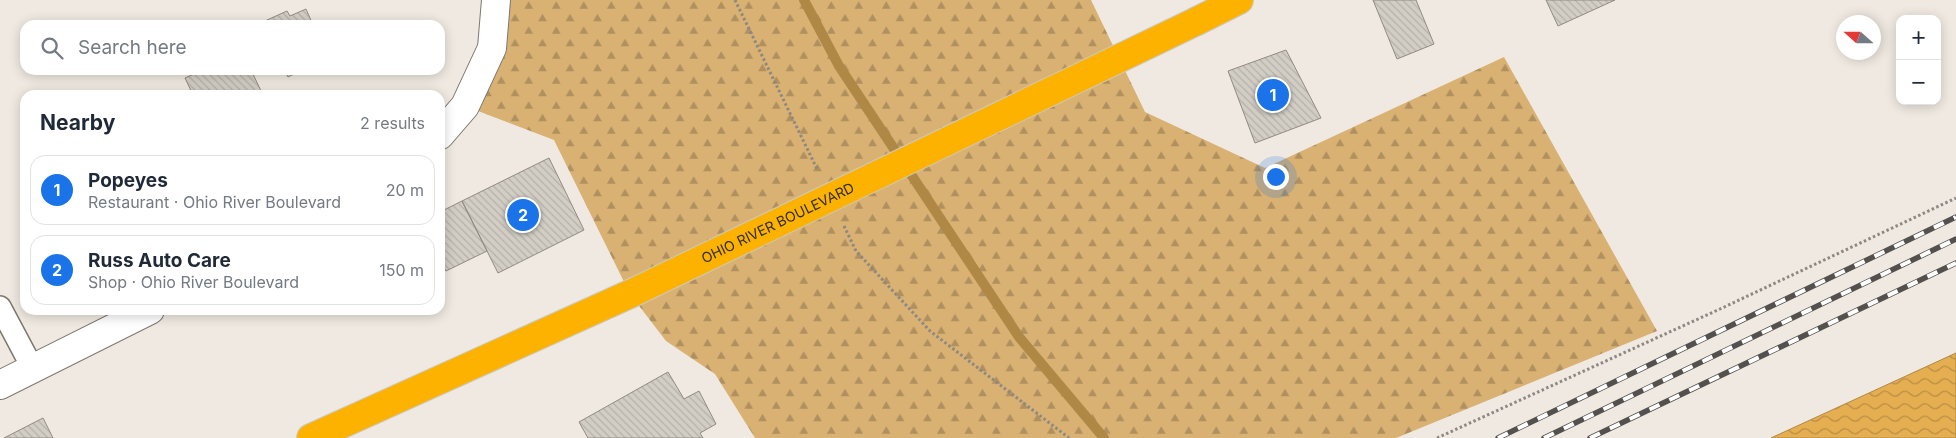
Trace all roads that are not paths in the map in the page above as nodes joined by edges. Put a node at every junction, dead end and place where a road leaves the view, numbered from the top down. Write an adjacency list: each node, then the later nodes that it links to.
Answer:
1 (496, 0): 3 (street)
2 (1239, 0): 8 (highway, OHIO RIVER BOULEVARD, bridge)
3 (445, 129)
4 (0, 307): 6 (lane)
5 (140, 315): 6 (street)
6 (33, 369): 7 (street)
7 (0, 385)
8 (318, 436)

